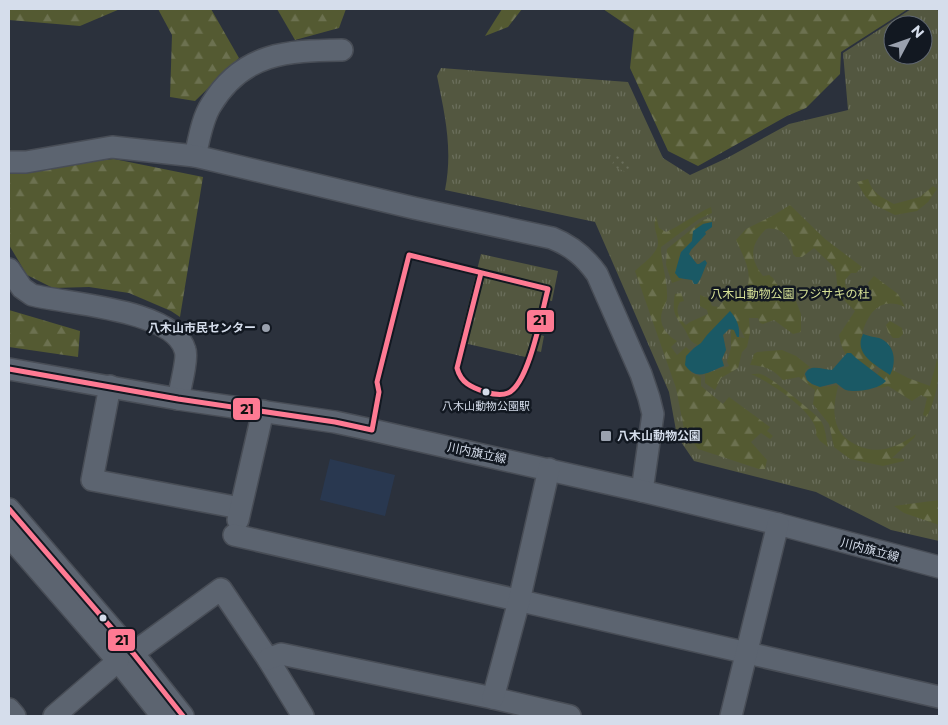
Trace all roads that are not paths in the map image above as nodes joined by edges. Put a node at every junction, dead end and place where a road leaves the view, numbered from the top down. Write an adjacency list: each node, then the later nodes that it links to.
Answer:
1 (342, 50): 2 (street)
2 (195, 156): 3 (street); 10 (street)
3 (9, 162)
4 (9, 269): 7 (street)
5 (9, 369): 6 (street, 川内旗立線)
6 (110, 386): 7 (street, 川内旗立線); 11 (street)
7 (178, 399): 8 (street, 川内旗立線)
8 (263, 411): 9 (street, 川内旗立線); 11 (street)
9 (549, 469): 10 (street, 川内旗立線); 16 (street)
10 (642, 491): 13 (street, 川内旗立線)
11 (240, 508): 16 (street)
12 (9, 509): 18 (street)
13 (778, 524): 15 (street, 川内旗立線); 17 (street)
14 (9, 536): 18 (street)
15 (939, 567)
16 (520, 601): 17 (street); 21 (street)
17 (746, 652): 20 (street); 29 (street)
18 (126, 657): 19 (street); 24 (street); 25 (street); 26 (street)
19 (268, 659): 21 (street); 27 (street)
20 (939, 697)
21 (493, 698): 28 (street)
22 (9, 709): 23 (street)
23 (15, 716)
24 (54, 716)
25 (162, 716)
26 (183, 716)
27 (303, 716)
28 (570, 716)
29 (731, 716)

